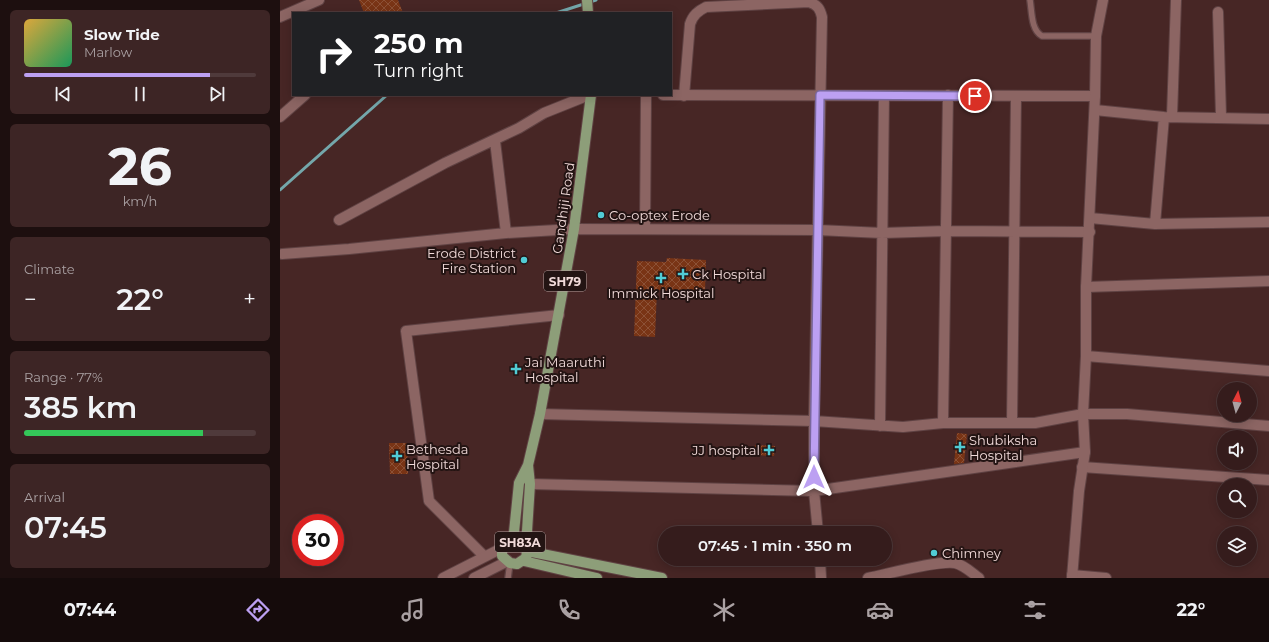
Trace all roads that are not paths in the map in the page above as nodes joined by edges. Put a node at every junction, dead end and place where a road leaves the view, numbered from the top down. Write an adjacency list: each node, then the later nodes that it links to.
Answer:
1 (319, 0): 8 (street)
2 (587, 0): 6 (main road)
3 (1030, 0): 9 (lane)
4 (1103, 0): 9 (street)
5 (1176, 0): 22 (street)
6 (588, 12)
7 (1218, 12): 23 (street)
8 (280, 17)
9 (1096, 36): 20 (street)
10 (672, 95): 17 (street)
11 (820, 95): 17 (street); 17 (street); 18 (street); 33 (street)
12 (948, 95): 18 (street); 19 (street); 34 (street)
13 (304, 96): 24 (street)
14 (587, 96): 26 (street)
15 (590, 96): 31 (main road, Gandhiji Road / SH79)
16 (646, 96): 32 (street)
17 (684, 96)
18 (884, 96): 38 (street)
19 (1016, 96): 20 (street); 36 (street)
20 (1095, 96): 21 (street)
21 (1095, 110): 22 (street); 27 (street)
22 (1168, 116): 23 (street); 30 (street)
23 (1221, 116): 25 (street)
24 (280, 117)
25 (1269, 118)
26 (495, 141): 28 (street); 35 (street)
27 (1090, 218): 30 (street); 37 (street)
28 (339, 220)
29 (1269, 222): 30 (street)
30 (1155, 224)
31 (574, 229): 32 (street); 35 (street); 42 (main road, Gandhiji Road / SH79)
32 (645, 229): 33 (street)
33 (818, 230): 38 (street); 47 (street)
34 (946, 231): 36 (street); 38 (street); 49 (street)
35 (506, 232): 39 (street)
36 (1015, 232): 37 (street); 48 (street)
37 (1090, 232): 41 (street)
38 (882, 233): 50 (street)
39 (282, 254)
40 (1269, 281): 41 (street)
41 (1086, 287): 43 (street)
42 (559, 315): 45 (main road, Gandhiji Road / SH79); 62 (street)
43 (1086, 356): 44 (street); 46 (street)
44 (1269, 371)
45 (540, 414): 47 (street); 53 (main road, Gandhiji Road / SH79)
46 (1083, 414): 48 (street); 51 (street); 52 (street)
47 (814, 421): 50 (street); 57 (street)
48 (1012, 422): 49 (street)
49 (943, 423): 50 (street)
50 (880, 426)
51 (1269, 426)
52 (1084, 452): 54 (street); 57 (street)
53 (528, 465): 56 (main road, Gandhiji Road / SH79); 59 (main road, Gandhiji Road / SH79)
54 (1082, 467): 55 (street); 66 (street)
55 (1269, 480)
56 (530, 484): 57 (street); 61 (main road, Gandhiji Road / SH79)
57 (814, 491): 58 (street)
58 (817, 526)
59 (513, 542): 60 (main road, SH83A); 61 (main road, SH83A)
60 (502, 548): 62 (street, SH83A); 64 (main road, SH83A)
61 (527, 549): 63 (main road, SH83A); 71 (main road, SH83A)
62 (484, 556): 67 (street, SH83A)
63 (524, 561): 64 (main road, SH83A); 70 (main road, SH83A)
64 (509, 562): 68 (street); 69 (lane)
65 (820, 566): 72 (street)
66 (1072, 577): 75 (street)
67 (443, 578)
68 (474, 578)
69 (508, 578)
70 (597, 578)
71 (662, 578)
72 (821, 578)
73 (868, 578): 74 (street)
74 (978, 578)
75 (1106, 578)

